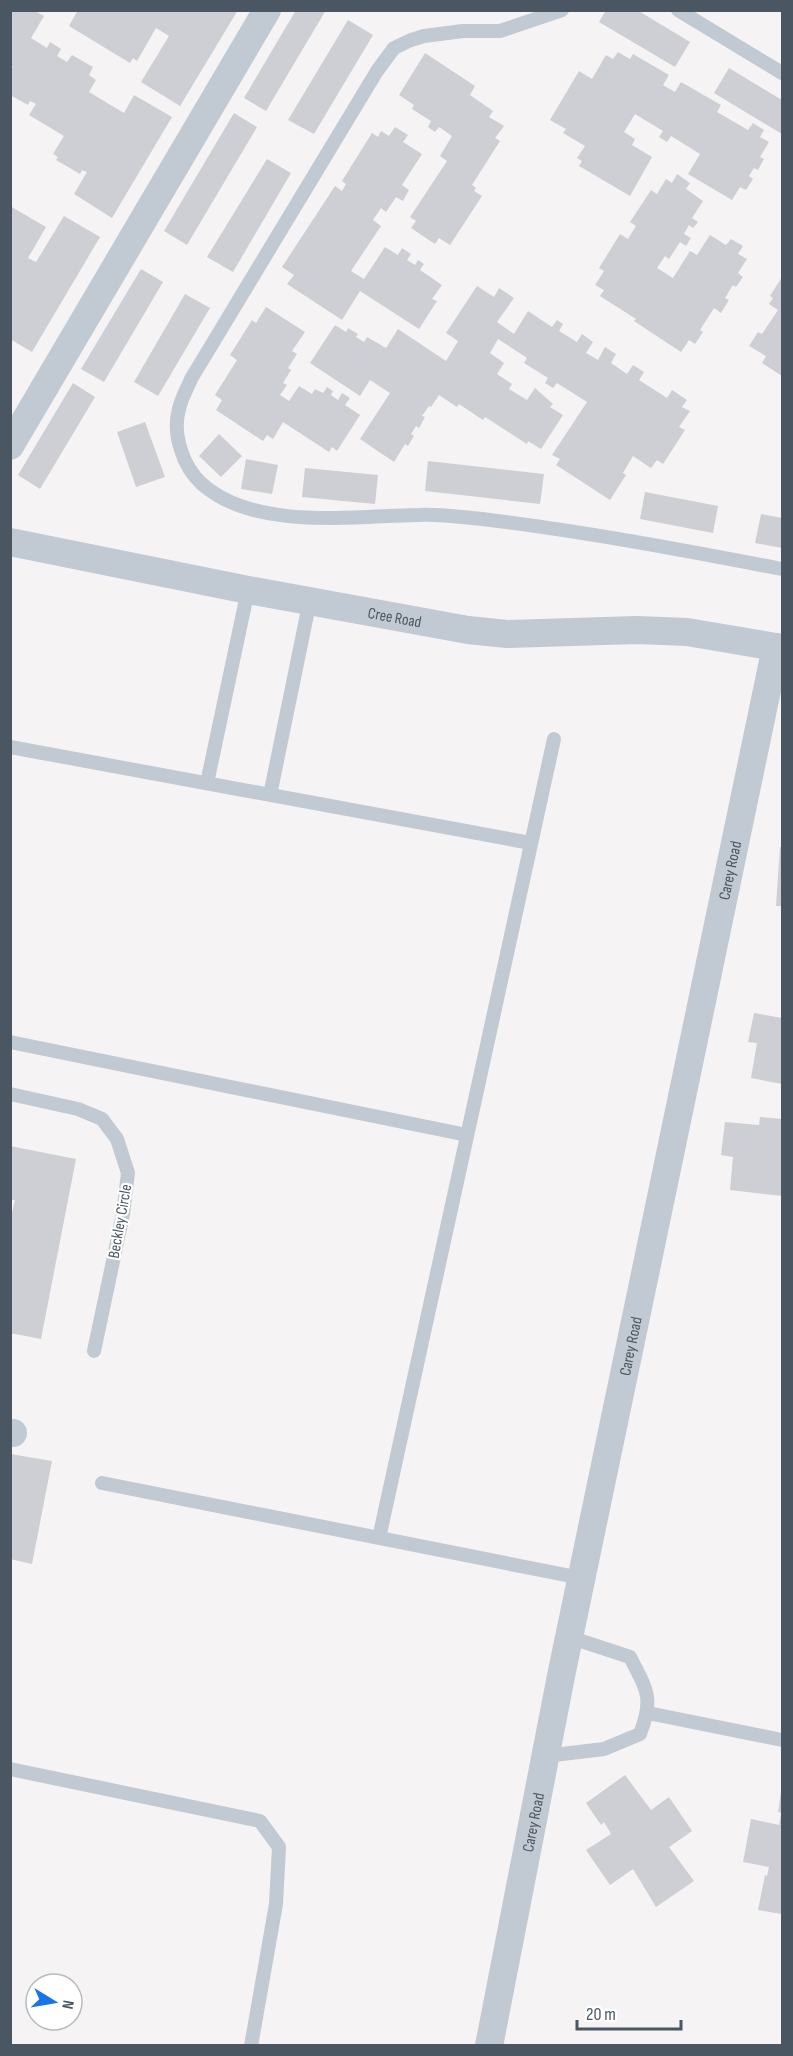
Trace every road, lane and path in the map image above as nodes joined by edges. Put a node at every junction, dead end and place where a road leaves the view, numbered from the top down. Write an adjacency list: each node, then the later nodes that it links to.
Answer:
1 (267, 10): 6 (street)
2 (562, 10): 4 (lane)
3 (678, 10): 5 (lane)
4 (537, 14): 8 (lane)
5 (783, 73)
6 (10, 447)
7 (10, 542): 9 (street, Cree Road)
8 (783, 569)
9 (248, 590): 10 (street, Cree Road); 14 (lane)
10 (310, 600): 11 (street, Cree Road); 15 (lane)
11 (779, 647): 23 (street, Carey Road)
12 (554, 739): 16 (lane)
13 (10, 747): 14 (lane)
14 (207, 783): 15 (lane)
15 (270, 795): 16 (lane)
16 (531, 843): 19 (lane)
17 (10, 1042): 19 (lane)
18 (10, 1094): 20 (lane, Beckley Circle)
19 (467, 1135): 22 (lane)
20 (93, 1352)
21 (102, 1483): 22 (lane)
22 (379, 1538): 23 (lane)
23 (581, 1578): 24 (street, Carey Road)
24 (569, 1637): 25 (lane); 27 (street, Carey Road)
25 (648, 1713): 26 (lane); 27 (lane)
26 (783, 1740)
27 (545, 1756): 30 (street, Carey Road)
28 (10, 1769): 29 (lane)
29 (250, 2046)
30 (489, 2046)

